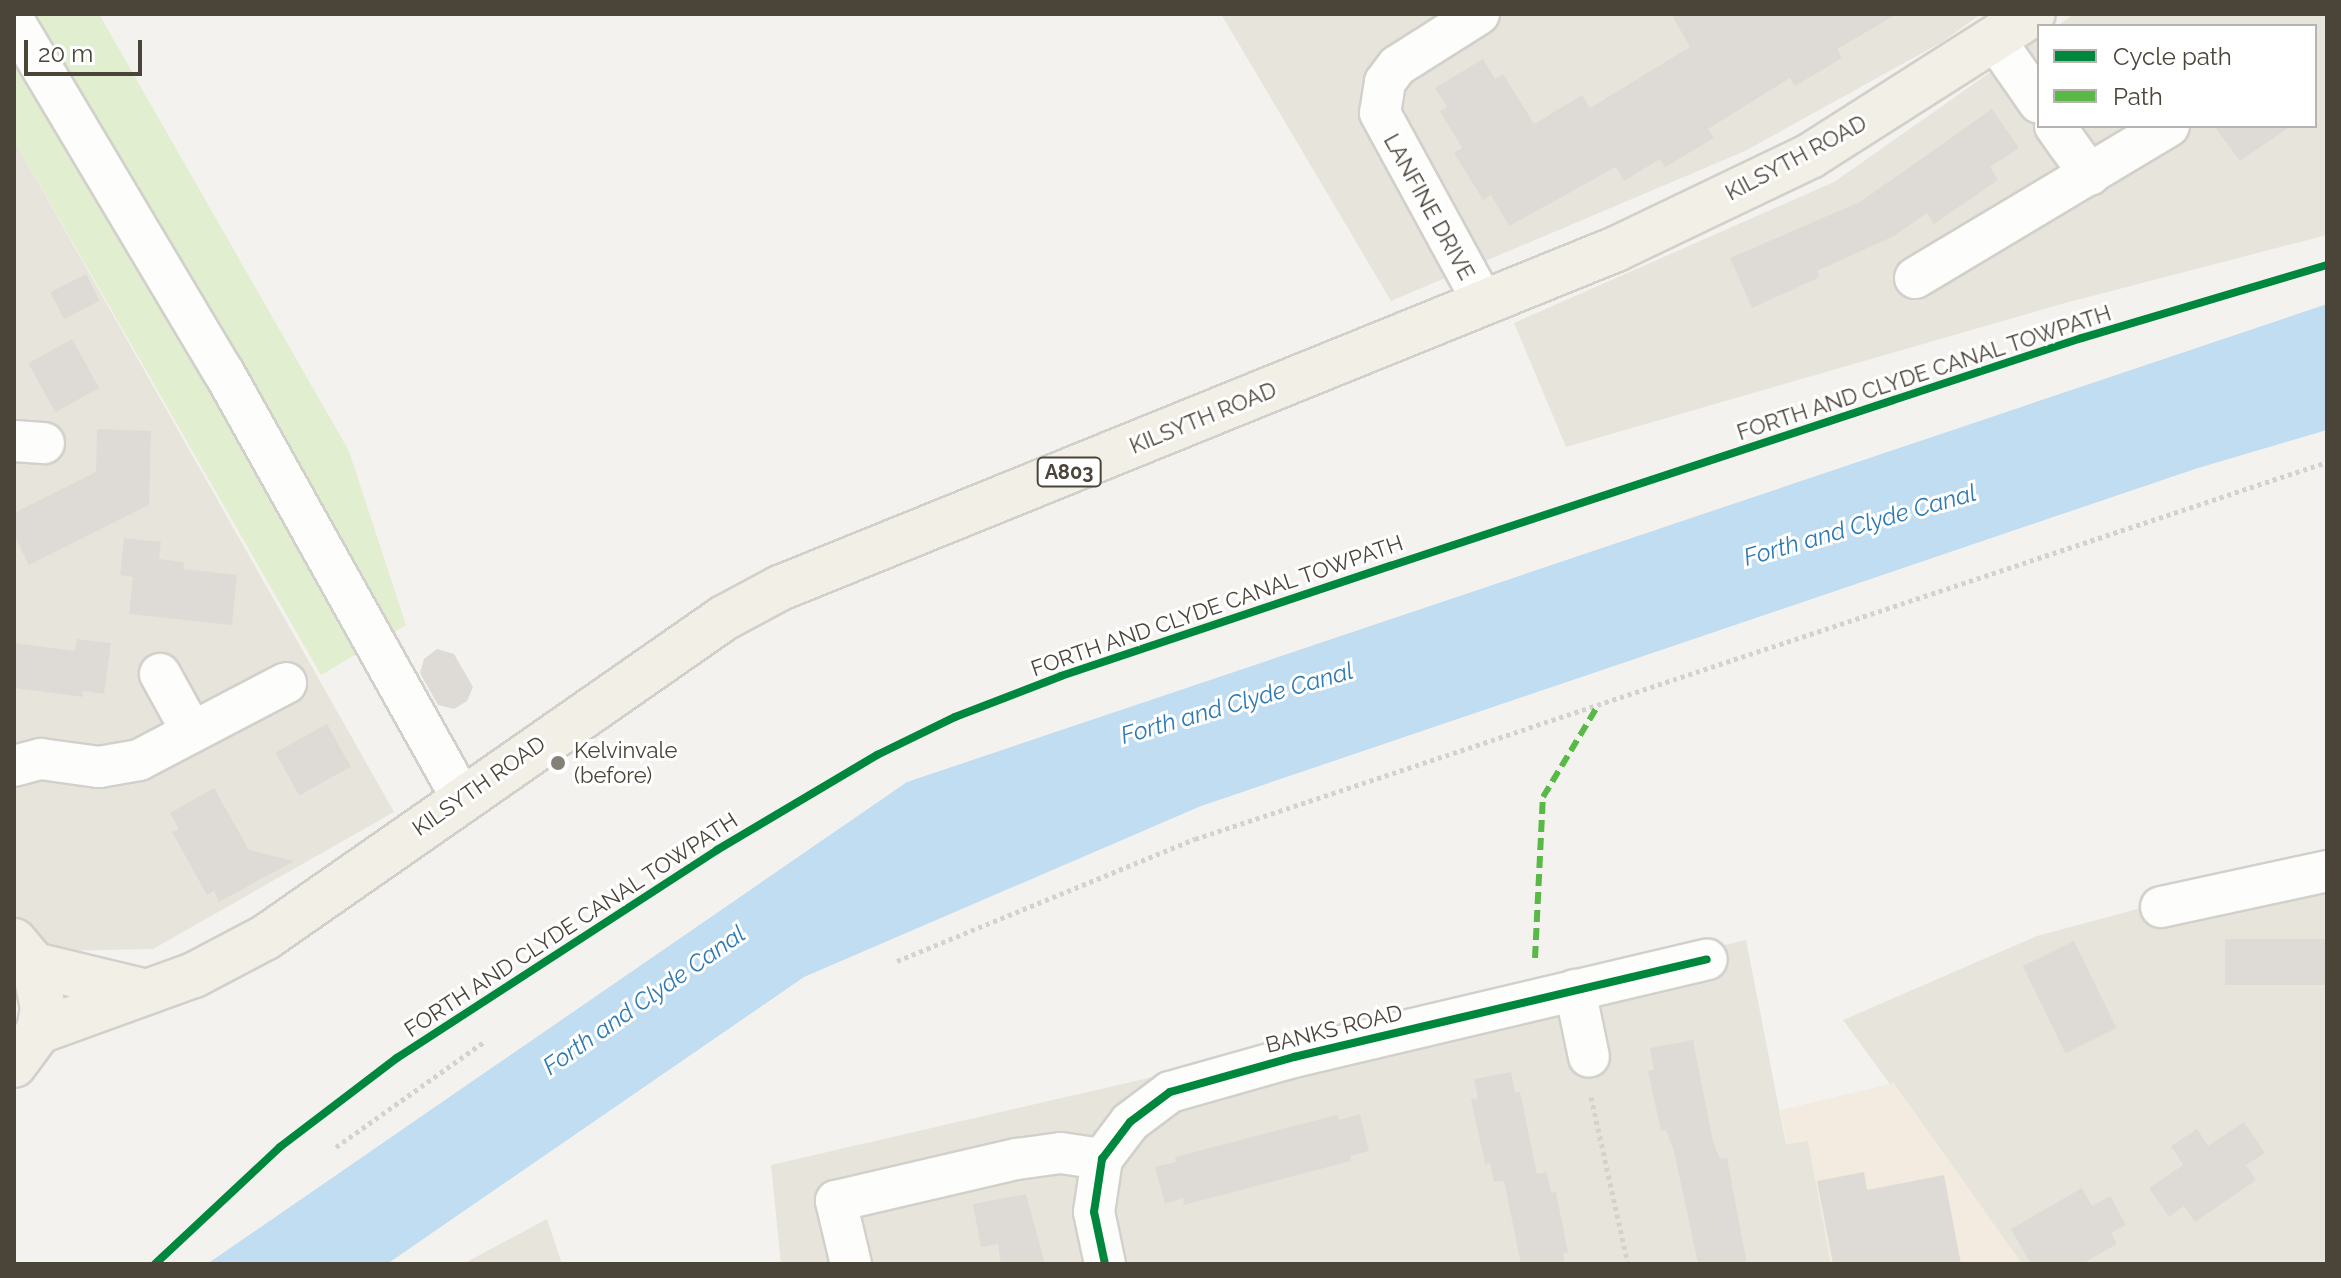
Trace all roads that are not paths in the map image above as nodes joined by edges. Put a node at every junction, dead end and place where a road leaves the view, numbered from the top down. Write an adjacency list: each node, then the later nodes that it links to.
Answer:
1 (1479, 14): 10 (street, LANFINE DRIVE)
2 (2033, 14): 4 (main road, KILSYTH ROAD / A803)
3 (14, 21): 15 (street)
4 (1996, 41): 5 (street); 10 (main road, KILSYTH ROAD / A803)
5 (2037, 100)
6 (2056, 128): 8 (street)
7 (2166, 128): 8 (street)
8 (2090, 175): 9 (street)
9 (1915, 278)
10 (1484, 304): 15 (main road, KILSYTH ROAD / A803)
11 (160, 674): 13 (street)
12 (286, 683): 13 (street)
13 (192, 732): 14 (street)
14 (14, 766)
15 (461, 797): 20 (main road, KILSYTH ROAD / A803)
16 (2327, 871): 17 (street)
17 (2161, 907)
18 (24, 953): 20 (main road, KILSYTH ROAD / A803); 22 (main road)
19 (1707, 959): 21 (street, BANKS ROAD)
20 (141, 990): 22 (main road, KILSYTH ROAD / A803)
21 (1575, 990): 24 (street); 25 (street, BANKS ROAD)
22 (39, 1031): 23 (main road)
23 (14, 1065)
24 (1590, 1076)
25 (1102, 1159): 26 (street); 27 (street)
26 (851, 1264)
27 (1105, 1264)

